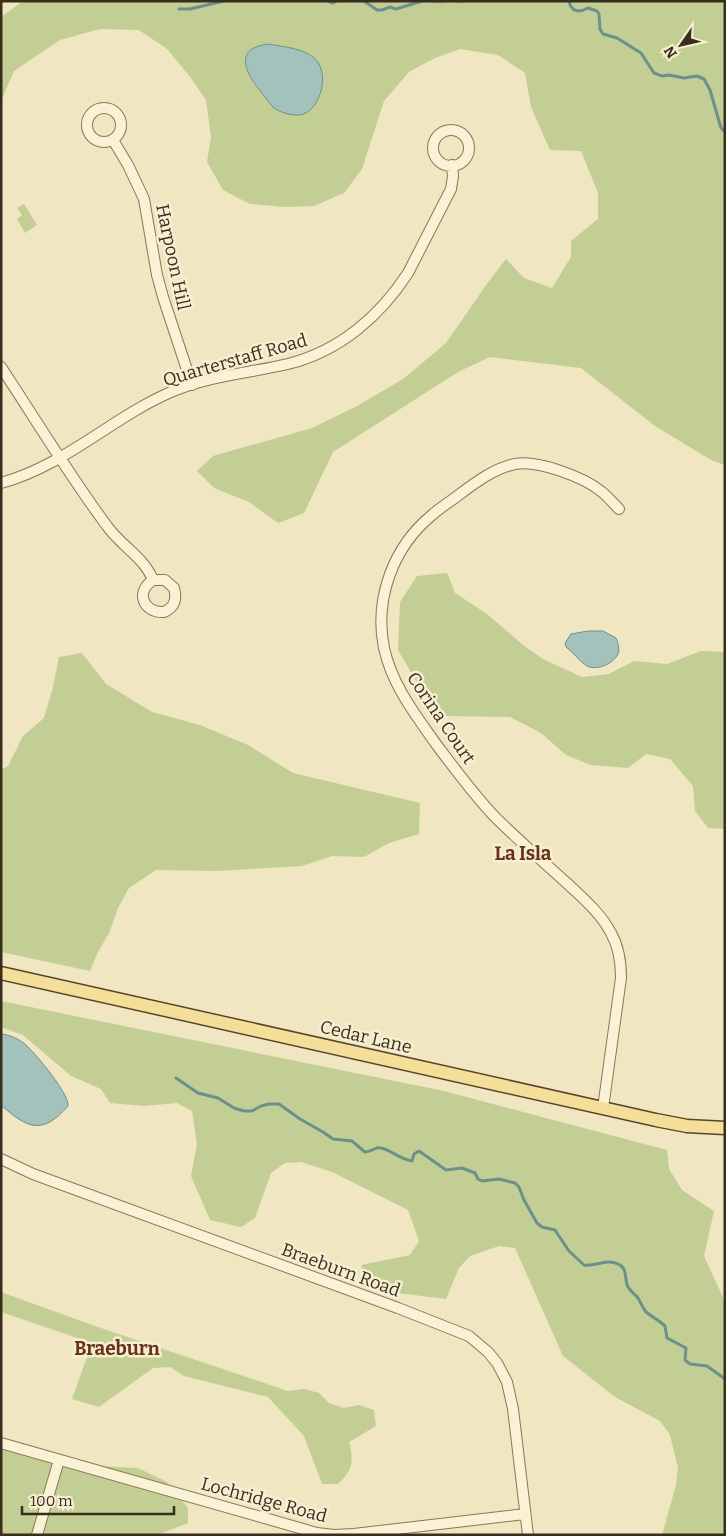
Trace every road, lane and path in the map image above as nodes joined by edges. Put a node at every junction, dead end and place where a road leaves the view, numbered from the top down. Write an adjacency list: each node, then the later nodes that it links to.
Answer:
1 (113, 140): 4 (street, Harpoon Hill)
2 (452, 165): 4 (street, Quarterstaff Road)
3 (1, 367): 5 (street)
4 (192, 385): 5 (street, Quarterstaff Road)
5 (61, 458): 6 (street, Quarterstaff Road); 8 (street)
6 (1, 483)
7 (619, 509): 10 (street, Corina Court)
8 (153, 580)
9 (1, 973): 10 (main road, Cedar Lane)
10 (603, 1108): 11 (main road, Cedar Lane)
11 (725, 1128)
12 (1, 1159): 15 (street, Braeburn Road)
13 (1, 1442): 14 (street, Lochridge Road)
14 (59, 1460): 15 (street, Lochridge Road); 16 (street)
15 (525, 1514): 17 (street, Braeburn Road)
16 (37, 1535)
17 (528, 1535)

